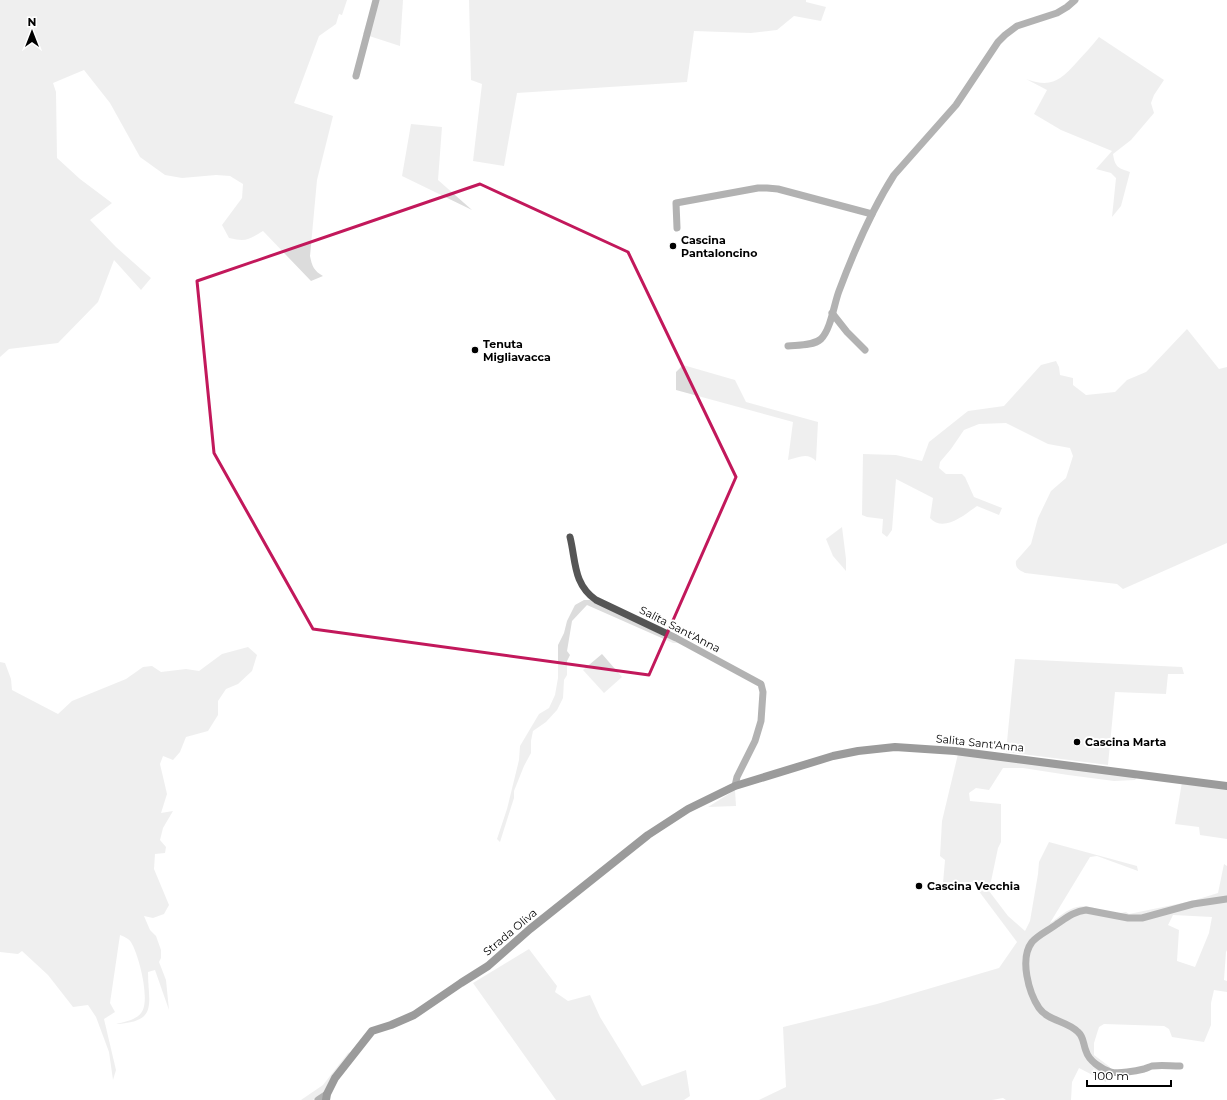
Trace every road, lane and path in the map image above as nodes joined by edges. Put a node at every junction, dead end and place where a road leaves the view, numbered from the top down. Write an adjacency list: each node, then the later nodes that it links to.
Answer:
1 (376, 0): 3 (street)
2 (1075, 0): 4 (street)
3 (356, 76)
4 (872, 214): 5 (street); 6 (street)
5 (677, 228)
6 (832, 313): 7 (street); 8 (street)
7 (788, 346)
8 (865, 350)
9 (570, 537): 11 (street, Salita Sant'Anna)
10 (1227, 786): 11 (street, Salita Sant'Anna)
11 (732, 787): 14 (street, Strada Oliva)
12 (1227, 899): 13 (street)
13 (1180, 1066)
14 (326, 1097): 15 (street, Strada Oliva)
15 (318, 1100)

